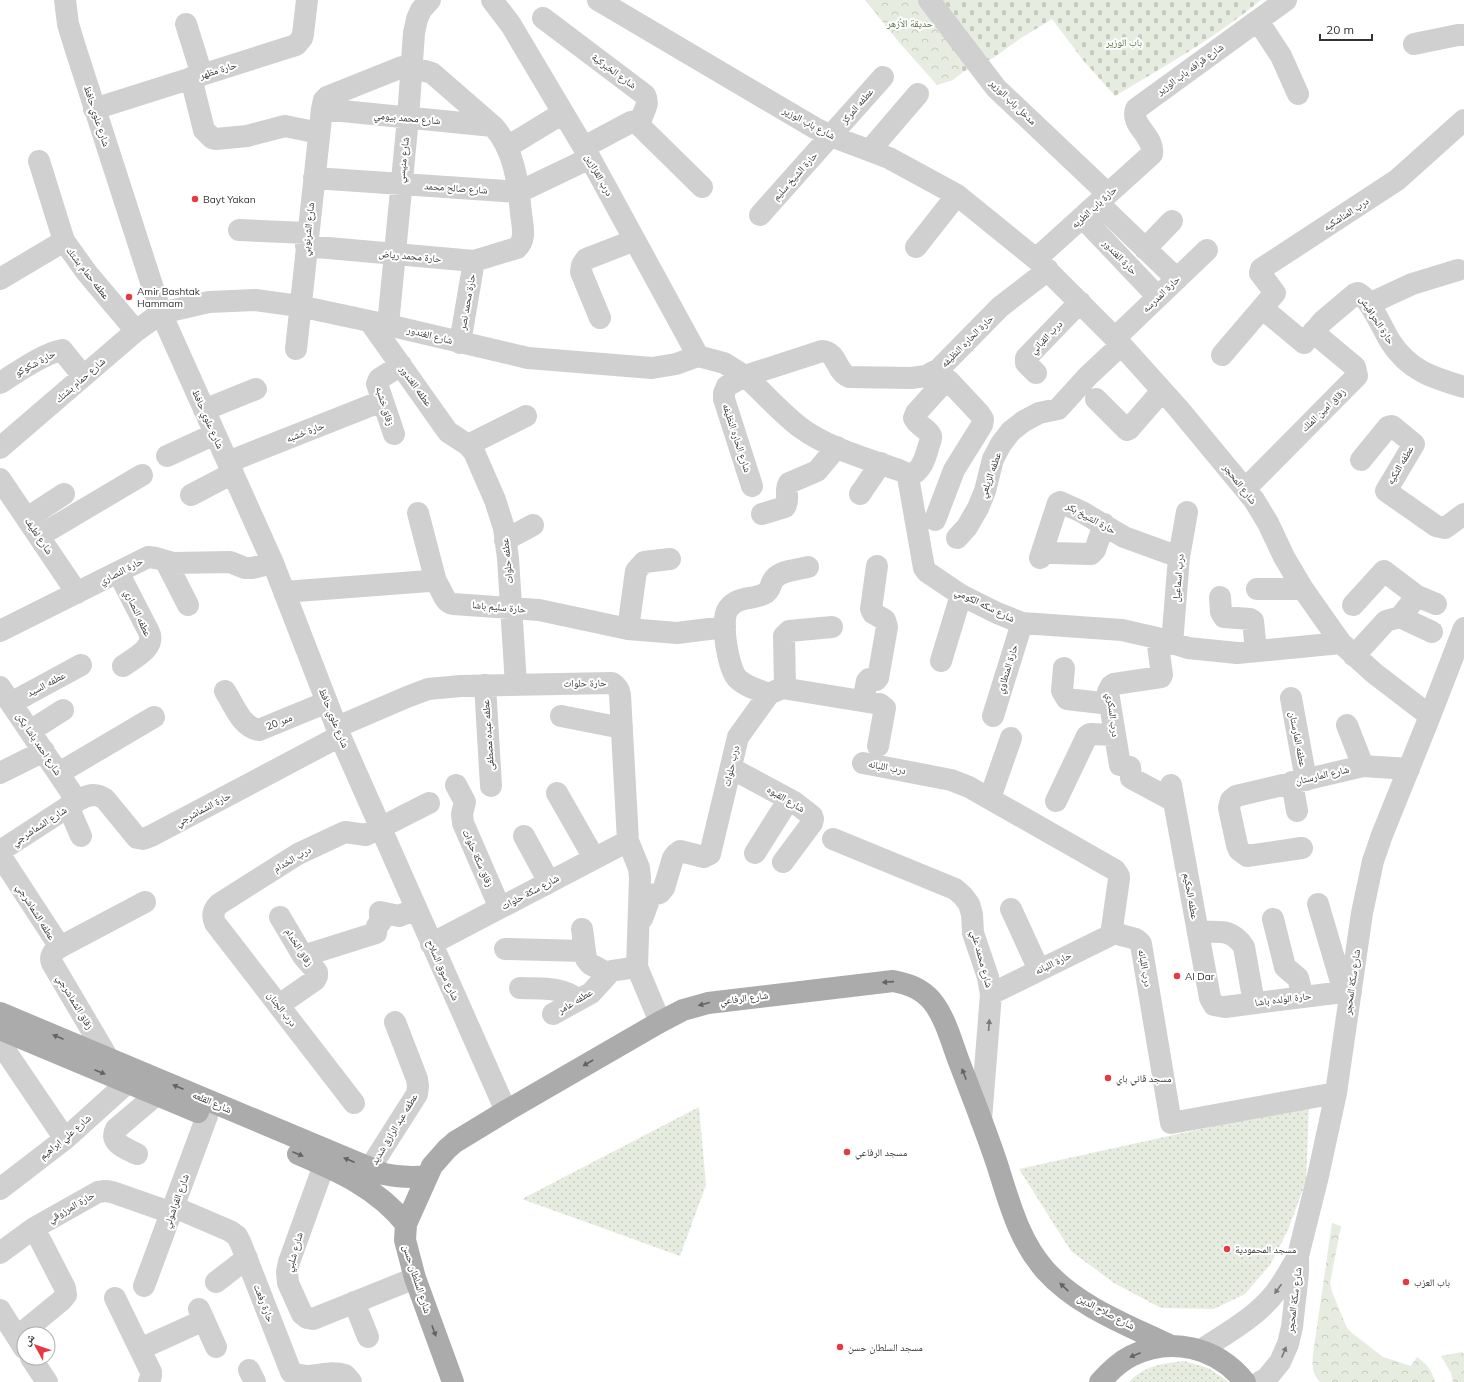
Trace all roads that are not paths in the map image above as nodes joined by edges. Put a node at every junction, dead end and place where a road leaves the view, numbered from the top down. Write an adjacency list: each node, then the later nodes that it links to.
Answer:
1 (65, 0): 18 (street, شارع علوي حافظ)
2 (307, 0): 14 (street, حارة مظهر)
3 (430, 0): 13 (street, شارع منيسي)
4 (492, 0): 20 (street, درب القزازين)
5 (598, 0): 26 (street, شارع باب الوزير)
6 (929, 0): 37 (street, مدخل باب الوزير)
7 (1286, 0): 9 (street, شارع قرافه باب الوزير)
8 (543, 18): 22 (street, شارع الخبركية)
9 (1258, 21): 17 (street); 30 (street, شارع قرافه باب الوزير)
10 (186, 24): 14 (street)
11 (1464, 35): 12 (street)
12 (1414, 44)
13 (412, 67): 19 (street); 21 (street, شارع منيسي); 24 (street)
14 (196, 77): 18 (street, حارة مظهر); 25 (street)
15 (883, 77): 26 (street, عطفه المركز)
16 (918, 94): 28 (street)
17 (1298, 94)
18 (94, 109): 58 (street, شارع علوي حافظ)
19 (322, 109): 21 (street, شارع محمد بيومي); 25 (street, شارع الشرنوبي)
20 (564, 113): 27 (street); 29 (street, درب القزازين)
21 (408, 118): 24 (street, شارع محمد بيومي); 33 (street, شارع منيسي)
22 (640, 120): 29 (street, شارع صالح محمد); 34 (street)
23 (1464, 120): 57 (street, درب المناشكيه)
24 (493, 126): 27 (street)
25 (319, 132): 32 (street, شارع الشرنوبي)
26 (831, 136): 28 (street, شارع باب الوزير); 38 (street, حارة الشيخ سليم)
27 (507, 147): 35 (street)
28 (870, 150): 36 (street, شارع باب الوزير)
29 (587, 153): 35 (street, شارع صالح محمد); 42 (street, درب القزازين)
30 (1152, 154): 37 (street, حارة باب الطربه)
31 (39, 161): 43 (street, عطفه حمام بشتك)
32 (314, 178): 33 (street, شارع صالح محمد); 41 (street, شارع الشرنوبي)
33 (401, 184): 35 (street, شارع صالح محمد); 47 (street, شارع منيسي)
34 (702, 187)
35 (519, 192): 48 (street, حارة محمد رياض)
36 (957, 195): 44 (street); 49 (street, شارع باب الوزير)
37 (1096, 205): 45 (street); 49 (street, حارة باب الطربه); 53 (street, حارة الغندور)
38 (760, 215)
39 (1172, 221): 45 (street)
40 (239, 230): 41 (street, حارة محمد رياض)
41 (307, 240): 47 (street, حارة محمد رياض); 56 (street, شارع الشرنوبي)
42 (635, 240): 59 (street); 67 (street, درب القزازين)
43 (64, 241): 51 (street); 61 (street, عطفه حمام بشتك)
44 (916, 247)
45 (1145, 249): 52 (street)
46 (1207, 250): 52 (street, حارة المدرسه)
47 (394, 254): 48 (street, حارة محمد رياض); 60 (street, شارع منيسي)
48 (474, 261): 64 (street, حارة محمد نصر)
49 (1042, 265): 54 (street, شارع المحجر); 71 (street, حارة الحاره النظيفه)
50 (1458, 270): 55 (street)
51 (1, 277)
52 (1177, 279): 53 (street, حارة المدرسه)
53 (1158, 297): 63 (street, حارة المدرسه)
54 (1080, 302): 63 (street, شارع المحجر); 69 (street, درب القباني)
55 (1369, 304): 62 (street, حارة الحرافيش); 73 (street, حارة الحرافيش)
56 (300, 306): 58 (street, شارع الغندور); 60 (street, شارع الغندور); 65 (street, شارع الشرنوبي)
57 (1262, 308): 62 (street, حارة الحرافيش); 66 (street)
58 (161, 313): 61 (street, شارع حمام بشتك); 78 (street, شارع علوي حافظ)
59 (600, 318)
60 (379, 323): 64 (street, شارع الغندور); 68 (street, عطفه الغندور)
61 (136, 331): 70 (street, شارع حمام بشتك)
62 (1313, 332): 93 (street, زقاق امين الملك)
63 (1118, 341): 75 (street, شارع المحجر); 106 (street, عطفه الزيلعي)
64 (460, 342): 67 (street, شارع الغندور)
65 (296, 349)
66 (1222, 355)
67 (698, 356): 71 (street)
68 (401, 365): 77 (street, زقاق خشبه); 82 (street, عطفه الغندور)
69 (1036, 373)
70 (83, 376): 72 (street, حارة شكوكو); 84 (street, شارع حمام بشتك)
71 (745, 376): 83 (street); 92 (street, شارع الحاره النظيفه)
72 (0, 382)
73 (1464, 387)
74 (256, 389): 78 (street)
75 (1162, 391): 76 (street); 93 (street, شارع المحجر)
76 (1096, 399)
77 (382, 402): 81 (street, زقاق خشبه); 88 (street, حارة خشبه)
78 (204, 410): 80 (street, شارع علوي حافظ)
79 (526, 416): 82 (street)
80 (215, 434): 85 (street); 88 (street, شارع علوي حافظ)
81 (394, 434)
82 (468, 445): 107 (street, عطفه حلوات)
83 (837, 447): 87 (street); 99 (street)
84 (0, 448)
85 (167, 456)
86 (1361, 460): 100 (street, عطفه التكيه)
87 (881, 463): 90 (street); 95 (street)
88 (230, 468): 96 (street, حارة خشبه); 111 (street, شارع علوي حافظ)
89 (142, 475): 105 (street)
90 (908, 477): 102 (street); 120 (street, شارع سكه الكومي)
91 (0, 479): 101 (street, شارع لطيف)
92 (752, 486)
93 (1245, 489): 117 (street, شارع المحجر)
94 (64, 494): 101 (street)
95 (860, 494)
96 (191, 495)
97 (1186, 512): 108 (street, درب اسماعيل)
98 (418, 513): 115 (street)
99 (762, 514)
100 (1464, 514)
101 (27, 518): 105 (street, شارع لطيف)
102 (935, 520)
103 (1104, 524): 103 (street, حارة الشيخ بكر); 108 (street, حارة الشيخ بكر)
104 (534, 525): 107 (street)
105 (39, 536): 119 (street, شارع لطيف)
106 (957, 538)
107 (505, 540): 124 (street, عطفه حلوات)
108 (1179, 557): 133 (street, درب اسماعيل)
109 (670, 559): 130 (street)
110 (166, 562): 111 (street, حارة النصاري); 114 (street, حارة النصاري); 122 (street)
111 (273, 563): 118 (street, شارع علوي حافظ)
112 (877, 566): 146 (street)
113 (808, 568): 127 (street)
114 (118, 572): 119 (street, حارة النصاري); 138 (street, عطفه النصاري)
115 (436, 582): 118 (street); 124 (street, حارة سليم باشا)
116 (1257, 589): 117 (street)
117 (1303, 589): 134 (street, شارع المحجر)
118 (284, 592): 147 (street, شارع علوي حافظ)
119 (77, 593): 131 (street, حارة النصاري)
120 (961, 595): 126 (street, شارع سكه الكومي); 136 (street)
121 (1220, 598): 135 (street)
122 (188, 605)
123 (1353, 605): 125 (street)
124 (511, 608): 130 (street, حارة سليم باشا); 141 (street, عطفه حلوات)
125 (1400, 617): 132 (street); 134 (street)
126 (1022, 623): 133 (street, شارع سكه الكومي); 151 (street, حارة المنطاوي)
127 (725, 627): 130 (street, حارة سليم باشا); 143 (street)
128 (832, 627): 143 (street)
129 (1464, 628): 152 (street, شارع سكة المحجر)
130 (628, 629)
131 (0, 631)
132 (1432, 632)
133 (1165, 641): 135 (street, شارع سكه الكومي); 148 (street, درب السكري)
134 (1348, 650): 135 (street, شارع سكه الكومي); 152 (street, شارع المحجر)
135 (1256, 651)
136 (941, 661)
137 (81, 666): 144 (street, عطفه السيد)
138 (123, 666)
139 (1064, 668): 148 (street)
140 (485, 685): 141 (street, حارة حلوات); 157 (street, حارة حلوات); 170 (street, عطفه عبده مصطفى)
141 (516, 685): 155 (street, حارة حلوات)
142 (225, 691): 147 (street, ممر 20)
143 (777, 691): 146 (street); 164 (street, درب حلوات)
144 (4, 694): 156 (street, شارع احمد باشا يكن)
145 (1290, 698): 168 (street, عطفه المارستان)
146 (863, 701): 160 (street)
147 (327, 702): 157 (street, شارع علوي حافظ)
148 (1110, 704): 158 (street, درب السكري)
149 (63, 710): 156 (street)
150 (561, 716): 155 (street)
151 (993, 716)
152 (1430, 716): 165 (street, شارع سكة المحجر)
153 (154, 717): 167 (street)
154 (1347, 725): 163 (street)
155 (622, 728): 183 (street, حارة حلوات)
156 (30, 731): 161 (street, شارع احمد باشا يكن)
157 (339, 732): 177 (street, حارة الشماشرجي); 179 (street, شارع علوي حافظ)
158 (1115, 735): 172 (street, درب السكري); 175 (street)
159 (1011, 738): 173 (street)
160 (878, 746)
161 (44, 751): 166 (street); 167 (street, شارع احمد باشا يكن)
162 (862, 763): 173 (street, درب اللبانه)
163 (1363, 766): 165 (street, شارع المارستان); 168 (street, شارع المارستان)
164 (731, 768): 174 (street, شارع القبوه); 200 (street, درب حلوات)
165 (1409, 769): 212 (street, شارع سكة المحجر)
166 (0, 773)
167 (59, 773): 177 (street, شارع احمد باشا يكن)
168 (1299, 781): 178 (street, عطفه المارستان); 184 (street, شارع المارستان)
169 (456, 785): 193 (street, زقاق سكة حلوات)
170 (491, 786)
171 (557, 793): 188 (street)
172 (1173, 793): 201 (street, عطفه الحكيم)
173 (990, 798): 202 (street, درب اللبانه)
174 (789, 799): 186 (street); 189 (street, شارع القبوه)
175 (1056, 801)
176 (430, 803): 179 (street, درب الخدام)
177 (73, 804): 180 (street, شارع احمد باشا يكن); 185 (street, شارع الشماشرجي)
178 (1297, 812)
179 (382, 828): 194 (street, شارع سوق السلاح); 196 (street, درب الخدام)
180 (81, 836)
181 (524, 836): 190 (street)
182 (832, 839): 213 (street, شارع محمد علي)
183 (628, 841): 188 (street, شارع سكة حلوات); 200 (street, حارة حلوات)
184 (1302, 848)
185 (0, 851)
186 (755, 853)
187 (0, 855): 204 (street, عطفه الشماشرجي)
188 (594, 858): 190 (street, شارع سكة حلوات)
189 (783, 862)
190 (549, 882): 193 (street, شارع سكة حلوات)
191 (145, 902): 204 (street, عطفه الشماشرجي)
192 (1318, 904): 212 (street)
193 (500, 908): 203 (street, شارع سكة حلوات)
194 (416, 909): 203 (street, شارع سوق السلاح); 207 (street)
195 (1011, 909): 209 (street)
196 (213, 915): 217 (street, درب الجنان)
197 (280, 917): 207 (street, زقاق الخدام)
198 (1273, 920): 214 (street)
199 (582, 929): 206 (street)
200 (637, 931): 208 (street, حارة حلوات)
201 (1198, 932): 216 (street); 218 (street, عطفه الحكيم)
202 (1115, 933): 209 (street, حارة اللبانه); 226 (street, درب اللبانه)
203 (431, 944): 229 (street, شارع سوق السلاح)
204 (60, 947): 224 (street, زقاق الشماشرجي)
205 (505, 949): 206 (street)
206 (584, 951): 210 (street)
207 (303, 956): 217 (street, زقاق الخدام)
208 (637, 967): 210 (street); 222 (street)
209 (1039, 970): 213 (street, حارة اللبانه)
210 (607, 973): 215 (street, عطفه عامر)
211 (520, 988): 215 (street)
212 (1348, 991): 214 (street, حارة الولده باشا); 226 (street, شارع سكة المحجر)
213 (991, 994): 231 (street, شارع محمد علي, one-way to 213)
214 (1303, 997): 216 (street, حارة الولده باشا)
215 (578, 1000): 220 (street, عطفه عامر)
216 (1254, 1003): 218 (street, حارة الولده باشا)
217 (279, 1005): 228 (street, درب الجنان)
218 (1214, 1005)
219 (0, 1013): 224 (main road, شارع القلعه, one-way to 219)
220 (553, 1014)
221 (395, 1022): 236 (street, عطفه عبد الرازق شديد)
222 (660, 1022): 229 (main road, شارع الرفاعي, one-way to 229); 231 (main road, شارع الرفاعي, one-way to 222)
223 (4, 1038): 225 (main road, شارع القلعه, one-way to 225); 232 (street)
224 (108, 1058): 236 (main road, شارع القلعه, one-way to 224)
225 (127, 1083): 227 (main road, شارع القلعه); 232 (street, شارع علي ابراهيم)
226 (1336, 1093): 243 (street, شارع سكة المحجر)
227 (156, 1095): 230 (main road, شارع القلعه); 233 (street)
228 (354, 1103)
229 (506, 1111): 237 (main road, شارع الرفاعي)
230 (208, 1116): 235 (main road, شارع القلعه, one-way to 235); 239 (street, شارع القراشولي)
231 (981, 1120): 234 (main road, شارع الرفاعي)
232 (65, 1139): 238 (street, شارع علي ابراهيم)
233 (137, 1154)
234 (997, 1163): 252 (main road, شارع صلاح الدين, one-way to 234)
235 (324, 1165): 240 (main road, شارع القلعه); 249 (street, شارع شلبي)
236 (370, 1168): 237 (main road, شارع القلعه)
237 (427, 1176): 240 (main road, شارع السلطان حسن)
238 (0, 1189)
239 (173, 1210): 241 (street, حارة المرزوقي); 244 (street, حارة رفعت); 247 (street, شارع القراشولي)
240 (406, 1224): 245 (main road, شارع السلطان حسن)
241 (34, 1228): 242 (street, حارة المرزوقي); 250 (street)
242 (0, 1254)
243 (1298, 1256): 255 (street, شارع سكة المحجر, one-way to 255); 263 (street, شارع سكة المحجر, one-way to 243)
244 (247, 1258): 246 (street); 259 (street, حارة رفعت)
245 (415, 1278): 249 (street, شارع شلبي); 260 (main road, شارع السلطان حسن, one-way to 260)
246 (216, 1282)
247 (144, 1286)
248 (115, 1298): 254 (street)
249 (354, 1302): 251 (street)
250 (10, 1329)
251 (368, 1337)
252 (1171, 1346): 255 (main road); 261 (main road, one-way to 261)
253 (216, 1347): 254 (street)
254 (140, 1349): 258 (street)
255 (1201, 1350): 262 (main road)
256 (36, 1366): 257 (street)
257 (47, 1382)
258 (149, 1382)
259 (351, 1382)
260 (452, 1382)
261 (1100, 1382)
262 (1245, 1382)
263 (1260, 1382)

